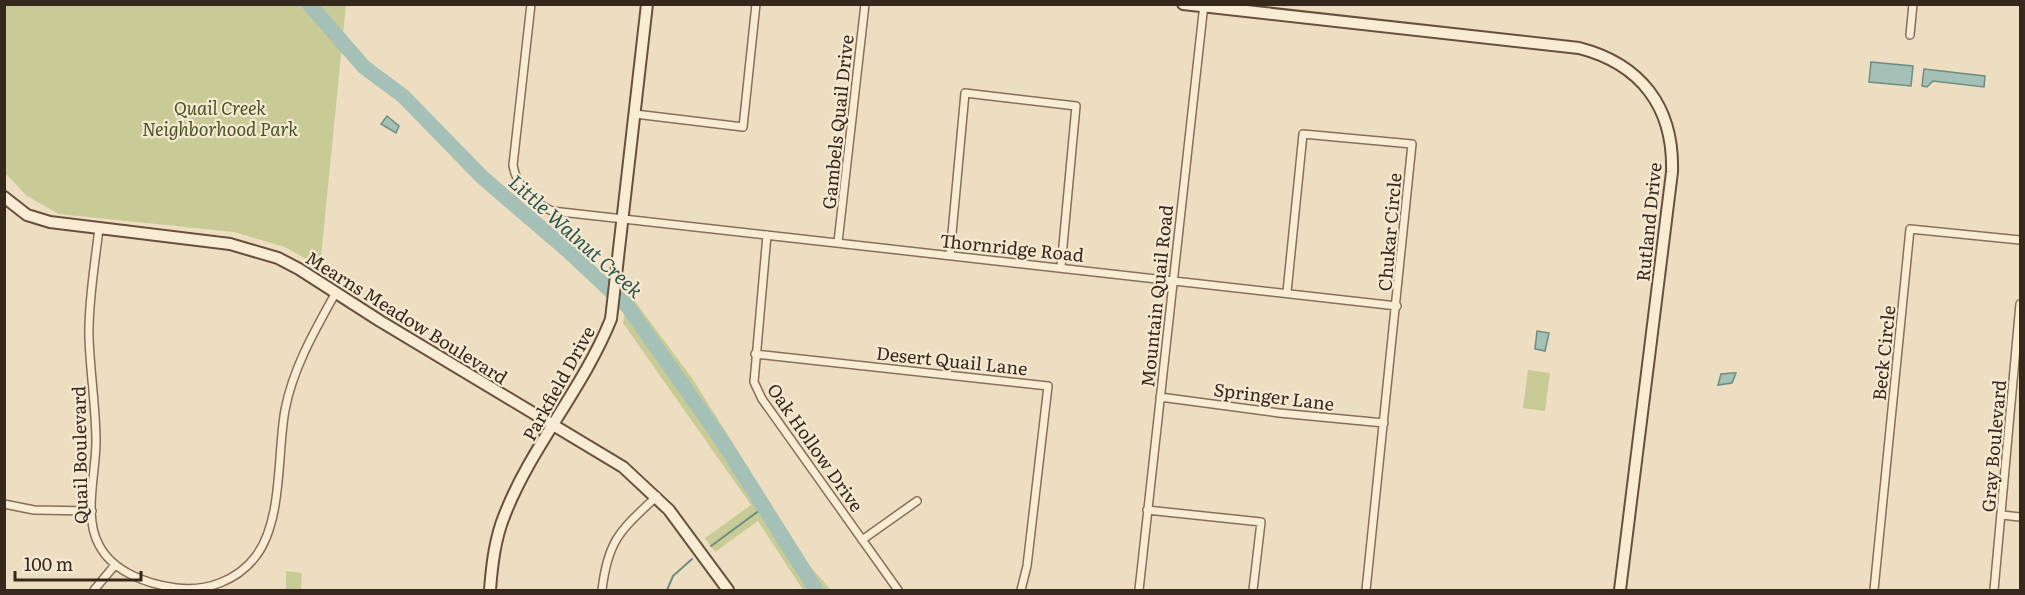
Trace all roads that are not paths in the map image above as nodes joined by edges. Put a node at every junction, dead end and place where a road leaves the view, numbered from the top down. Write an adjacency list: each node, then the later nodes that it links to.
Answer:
1 (531, 4): 11 (street, Thornridge Road)
2 (647, 4): 9 (street, Parkfield Drive)
3 (756, 4): 9 (street)
4 (865, 4): 15 (street, Gambels Quail Drive)
5 (1183, 4): 7 (street, Rutland Drive)
6 (1913, 4): 8 (street)
7 (1204, 6): 18 (street, Mountain Quail Road); 45 (street, Rutland Drive)
8 (1910, 35)
9 (635, 114): 11 (street, Parkfield Drive)
10 (4, 197): 12 (street, Mearns Meadow Boulevard)
11 (623, 220): 13 (street, Thornridge Road); 26 (street, Parkfield Drive)
12 (99, 228): 20 (street, Mearns Meadow Boulevard); 31 (street, Quail Boulevard)
13 (767, 235): 15 (street, Thornridge Road); 23 (street, Oak Hollow Drive)
14 (2020, 240): 46 (street, Beck Circle)
15 (838, 242): 16 (street, Thornridge Road)
16 (950, 255): 17 (street, Thornridge Road); 17 (street)
17 (1061, 267): 18 (street, Thornridge Road)
18 (1173, 280): 19 (street, Thornridge Road); 24 (street, Mountain Quail Road)
19 (1287, 292): 22 (street, Thornridge Road); 22 (street, Chukar Circle)
20 (335, 294): 26 (street, Mearns Meadow Boulevard); 35 (street, Quail Boulevard)
21 (2020, 303): 32 (street, Gray Boulevard)
22 (1397, 306): 25 (street, Chukar Circle)
23 (754, 354): 34 (street, Oak Hollow Drive); 41 (street, Desert Quail Lane)
24 (1160, 397): 25 (street, Springer Lane); 30 (street, Mountain Quail Road)
25 (1384, 423): 44 (street, Chukar Circle)
26 (554, 426): 27 (street, Mearns Meadow Boulevard); 37 (street, Parkfield Drive)
27 (657, 496): 38 (street); 39 (street, Mearns Meadow Boulevard)
28 (917, 501): 34 (street)
29 (4, 504): 31 (street)
30 (1147, 510): 42 (street, Mountain Quail Road); 43 (street)
31 (92, 512): 35 (street, Quail Boulevard)
32 (2002, 515): 33 (street); 47 (street, Gray Boulevard)
33 (2020, 517)
34 (862, 540): 40 (street, Oak Hollow Drive)
35 (115, 565): 36 (street)
36 (94, 591)
37 (490, 591)
38 (602, 591)
39 (728, 591)
40 (898, 591)
41 (1021, 591)
42 (1139, 591)
43 (1253, 591)
44 (1366, 591)
45 (1620, 591)
46 (1874, 591)
47 (1994, 591)

